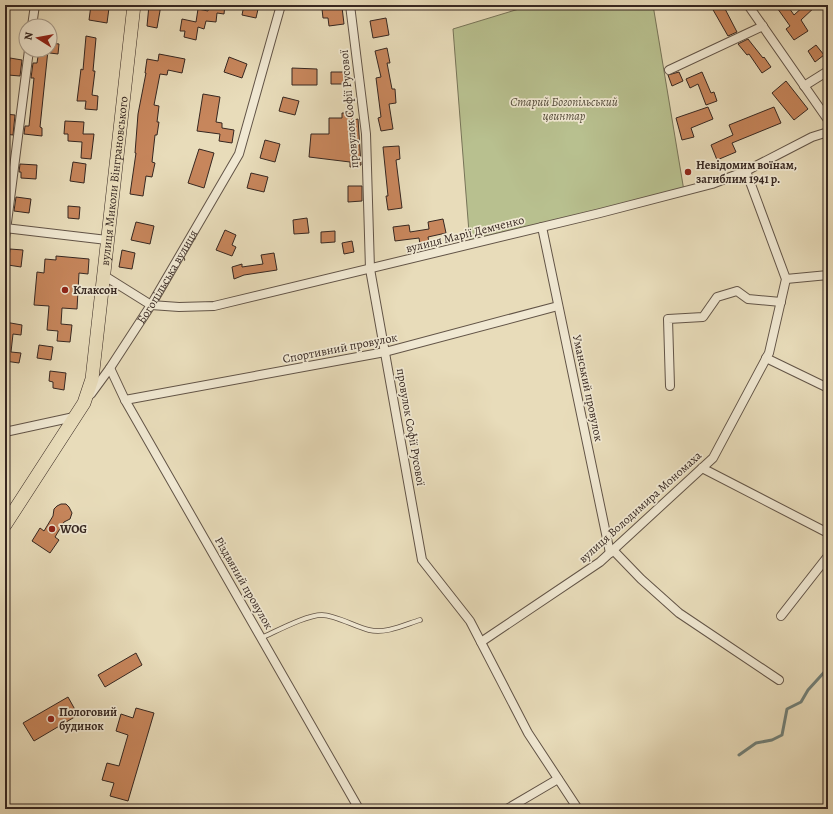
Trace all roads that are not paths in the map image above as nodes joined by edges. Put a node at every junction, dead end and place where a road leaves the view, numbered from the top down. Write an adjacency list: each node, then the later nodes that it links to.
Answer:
1 (35, 5): 6 (street)
2 (134, 5): 18 (main road, вулиця Миколи Вінграновського)
3 (281, 5): 24 (street, Богопільська вулиця)
4 (350, 5): 19 (street, провулок Софії Русової)
5 (748, 5): 7 (street)
6 (33, 18)
7 (763, 26): 9 (street); 11 (street)
8 (28, 58): 16 (street)
9 (669, 70)
10 (828, 71): 11 (street)
11 (804, 86): 12 (street)
12 (828, 120)
13 (828, 132): 14 (street, вулиця Марії Демченко)
14 (746, 171): 15 (street, вулиця Марії Демченко); 22 (street)
15 (542, 227): 19 (street, вулиця Марії Демченко); 25 (street, Уманський провулок)
16 (6, 228): 17 (street); 18 (street)
17 (5, 238)
18 (108, 240): 20 (main road, вулиця Миколи Вінграновського)
19 (370, 269): 24 (street, вулиця Марії Демченко); 26 (street, провулок Софії Русової)
20 (103, 275): 24 (street, вулиця Марії Демченко); 32 (main road, вулиця Миколи Вінграновського)
21 (828, 275): 22 (street)
22 (786, 279): 23 (street, вулиця Володимира Мономаха)
23 (781, 302): 27 (street, вулиця Володимира Мономаха); 29 (street)
24 (152, 305): 28 (street, Богопільська вулиця)
25 (558, 306): 26 (street, Спортивний провулок); 38 (street, Уманський провулок)
26 (385, 352): 31 (street, Спортивний провулок); 43 (street, провулок Софії Русової)
27 (766, 358): 30 (street); 35 (street, вулиця Володимира Мономаха)
28 (110, 368): 31 (street, Різдвяний провулок); 32 (street, Богопільська вулиця)
29 (670, 386)
30 (828, 388)
31 (125, 400): 42 (street, Різдвяний провулок)
32 (84, 402): 33 (main road, Богопільська вулиця)
33 (74, 417): 34 (street); 36 (main road, Богопільська вулиця)
34 (5, 432)
35 (702, 468): 37 (street); 38 (street, вулиця Володимира Мономаха)
36 (5, 525)
37 (828, 533)
38 (611, 552): 43 (street, вулиця Володимира Мономаха); 44 (street)
39 (828, 556): 40 (street)
40 (781, 616)
41 (420, 620): 42 (lane)
42 (261, 638): 46 (street, Різдвяний провулок)
43 (481, 642): 45 (street, провулок Софії Русової)
44 (779, 680)
45 (558, 779): 47 (street); 48 (street, провулок Софії Русової)
46 (359, 809)
47 (507, 809)
48 (578, 809)

